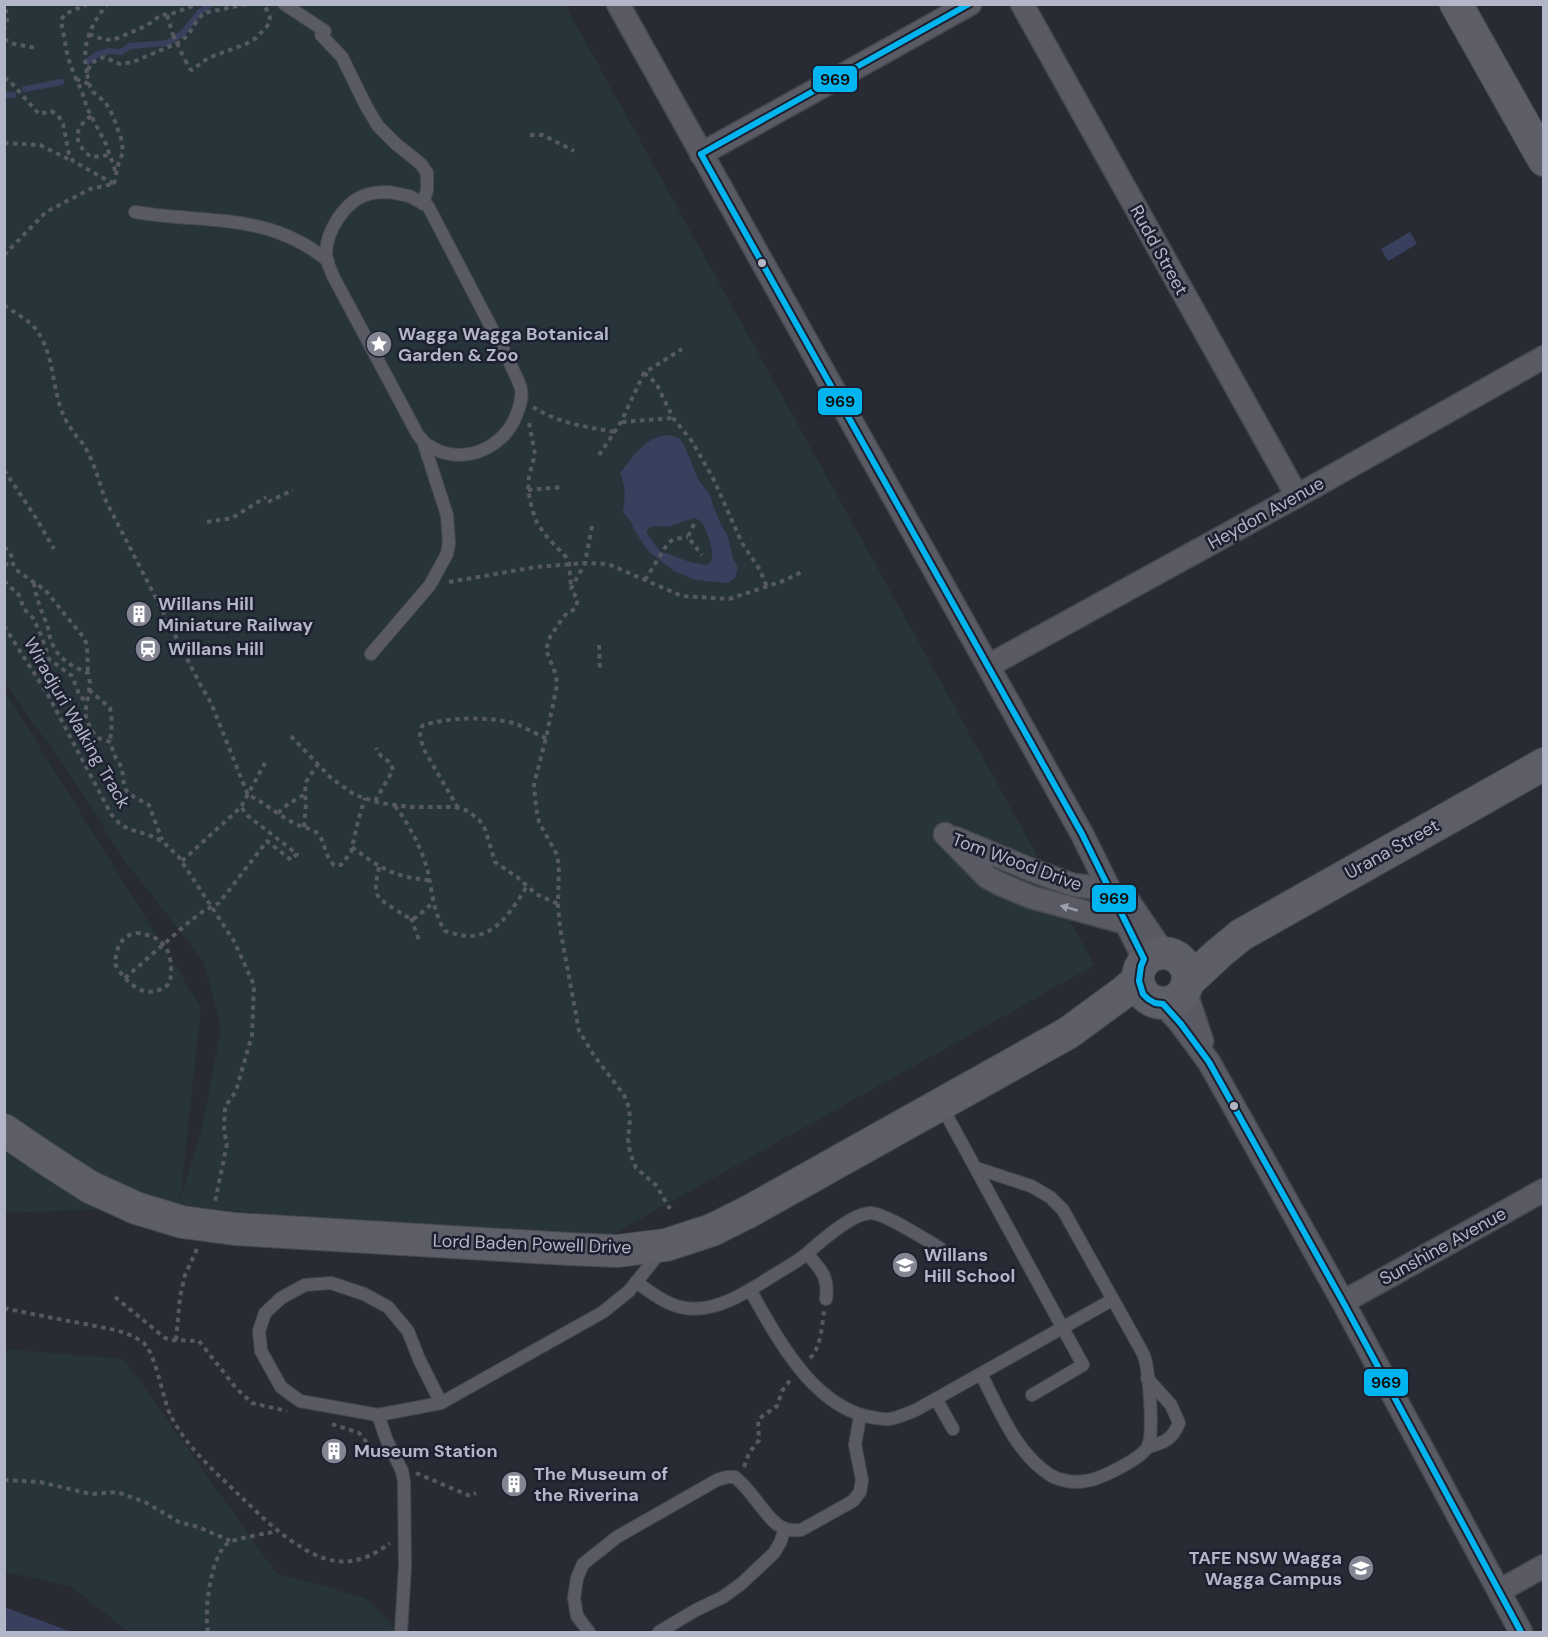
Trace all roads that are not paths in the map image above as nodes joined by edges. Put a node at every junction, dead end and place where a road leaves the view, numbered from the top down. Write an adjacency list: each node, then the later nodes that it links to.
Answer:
1 (284, 4): 8 (lane)
2 (618, 4): 6 (street)
3 (970, 4): 6 (street)
4 (1022, 4): 13 (street, Rudd Street)
5 (1456, 4): 7 (street)
6 (701, 153): 15 (street)
7 (1544, 160)
8 (423, 204): 10 (lane); 12 (lane)
9 (135, 212): 10 (lane)
10 (328, 261): 12 (lane)
11 (1544, 357): 13 (street, Heydon Avenue)
12 (423, 441): 14 (lane)
13 (1297, 496): 15 (street, Heydon Avenue)
14 (371, 654)
15 (988, 666): 17 (street)
16 (1544, 764): 20 (street, Urana Street)
17 (1082, 834): 18 (street); 20 (street)
18 (1109, 889): 19 (street); 19 (street, Tom Wood Drive, one-way to 18)
19 (1126, 922): 20 (street)
20 (1164, 978): 21 (street, Lord Baden Powell Drive); 32 (street)
21 (941, 1104): 23 (lane); 25 (street, Lord Baden Powell Drive)
22 (4, 1130): 25 (street, Lord Baden Powell Drive)
23 (976, 1168): 31 (lane); 33 (lane)
24 (1544, 1190): 32 (street, Sunshine Avenue)
25 (666, 1245): 28 (lane)
26 (940, 1248): 27 (lane)
27 (807, 1254): 29 (lane); 30 (lane)
28 (636, 1282): 29 (lane); 38 (lane)
29 (750, 1290): 40 (lane)
30 (826, 1299)
31 (1112, 1299): 33 (lane); 35 (lane)
32 (1343, 1302): 45 (street)
33 (1063, 1327): 34 (lane); 36 (lane)
34 (981, 1374): 37 (lane); 42 (lane)
35 (1147, 1378): 42 (lane); 42 (lane)
36 (1032, 1395)
37 (936, 1399): 40 (lane); 41 (lane)
38 (441, 1402): 39 (lane); 39 (lane)
39 (378, 1414): 46 (lane)
40 (860, 1416): 43 (lane)
41 (953, 1429)
42 (1148, 1447)
43 (785, 1529): 47 (lane); 48 (lane)
44 (1544, 1566): 45 (street)
45 (1499, 1591): 49 (street)
46 (401, 1632)
47 (589, 1632)
48 (659, 1632)
49 (1521, 1632)

